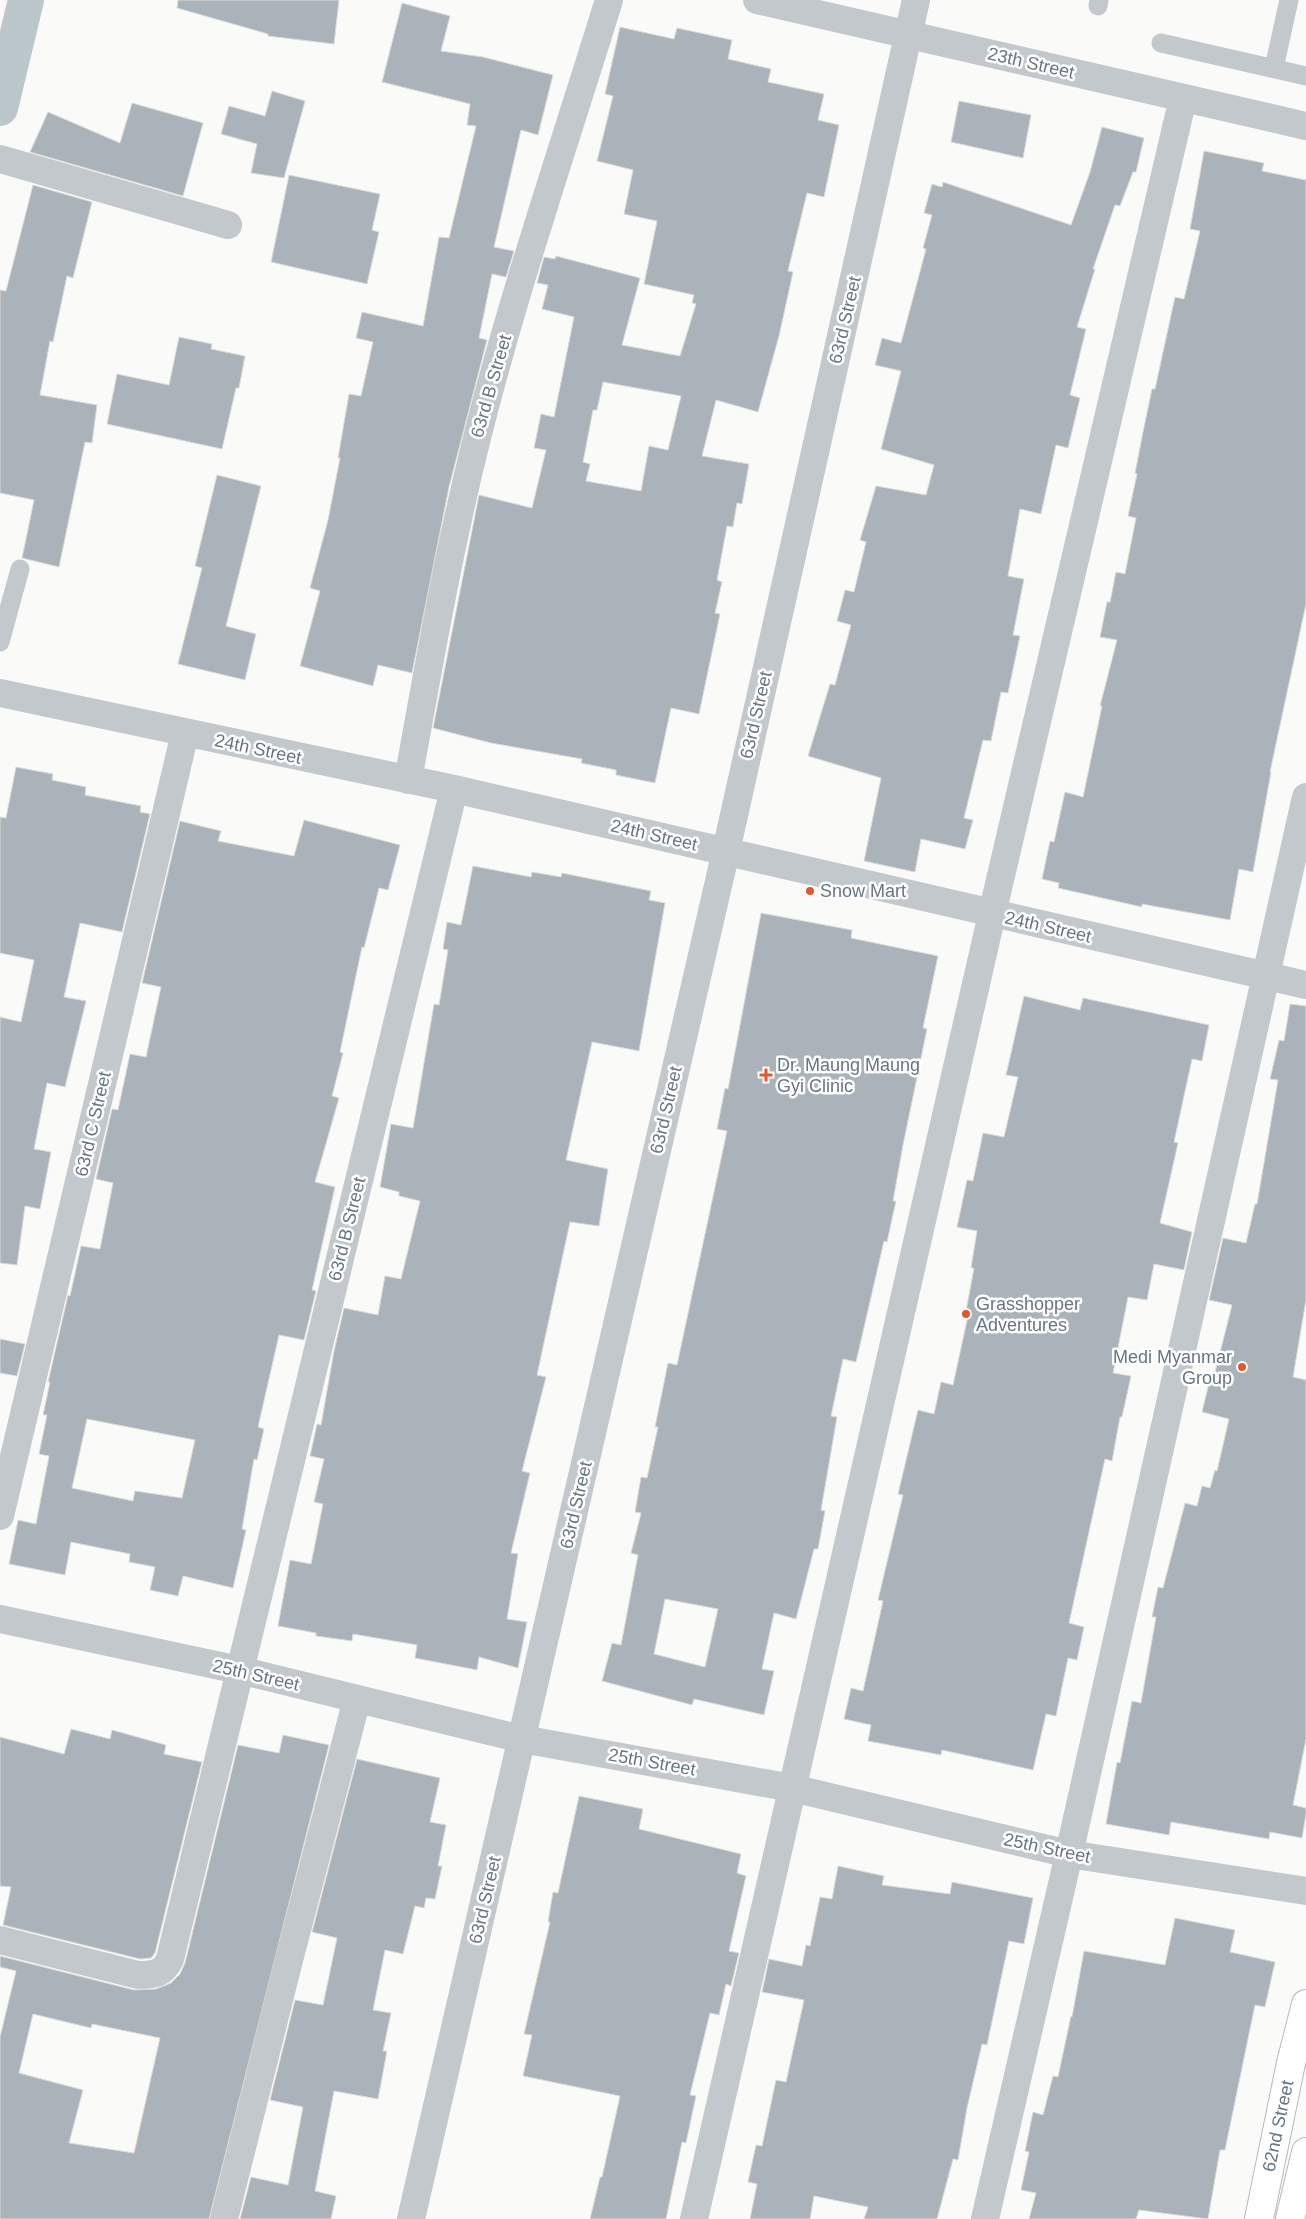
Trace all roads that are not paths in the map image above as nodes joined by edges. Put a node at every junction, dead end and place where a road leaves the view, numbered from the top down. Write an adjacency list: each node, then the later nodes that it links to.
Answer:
1 (609, 0): 17 (street, 63rd B Street)
2 (756, 0): 5 (street, 23th Street)
3 (916, 0): 5 (street, 63rd Street)
4 (1289, 0): 7 (lane)
5 (908, 35): 9 (street, 23th Street); 20 (street, 63rd Street)
6 (1161, 43): 7 (lane)
7 (1274, 68): 8 (lane)
8 (1306, 76)
9 (1183, 98): 10 (street, 23th Street); 21 (street)
10 (1306, 126)
11 (0, 158): 12 (street)
12 (228, 225)
13 (20, 569): 14 (lane)
14 (0, 642)
15 (0, 692): 16 (street, 24th Street)
16 (185, 733): 17 (street, 24th Street); 24 (street, 63rd C Street)
17 (408, 780): 18 (street, 24th Street)
18 (454, 789): 20 (street, 24th Street); 26 (street, 63rd B Street)
19 (1306, 797): 22 (street)
20 (726, 851): 21 (street, 24th Street); 28 (street, 63rd Street)
21 (992, 914): 22 (street, 24th Street); 29 (street)
22 (1267, 977): 23 (street, 24th Street); 30 (street)
23 (1306, 985)
24 (0, 1516)
25 (0, 1619): 26 (street, 25th Street)
26 (239, 1670): 27 (street, 25th Street); 32 (street, 63rd B Street)
27 (357, 1699): 28 (street, 25th Street); 35 (street)
28 (522, 1738): 29 (street, 25th Street); 36 (street, 63rd Street)
29 (792, 1788): 30 (street, 25th Street); 37 (street)
30 (1069, 1854): 31 (street, 25th Street); 38 (street)
31 (1306, 1891)
32 (0, 1940)
33 (1306, 2004): 39 (main road, 62nd Street)
34 (1306, 2152): 40 (main road, 62nd Street)
35 (224, 2219)
36 (411, 2219)
37 (694, 2219)
38 (985, 2219)
39 (1259, 2219)
40 (1290, 2219)

